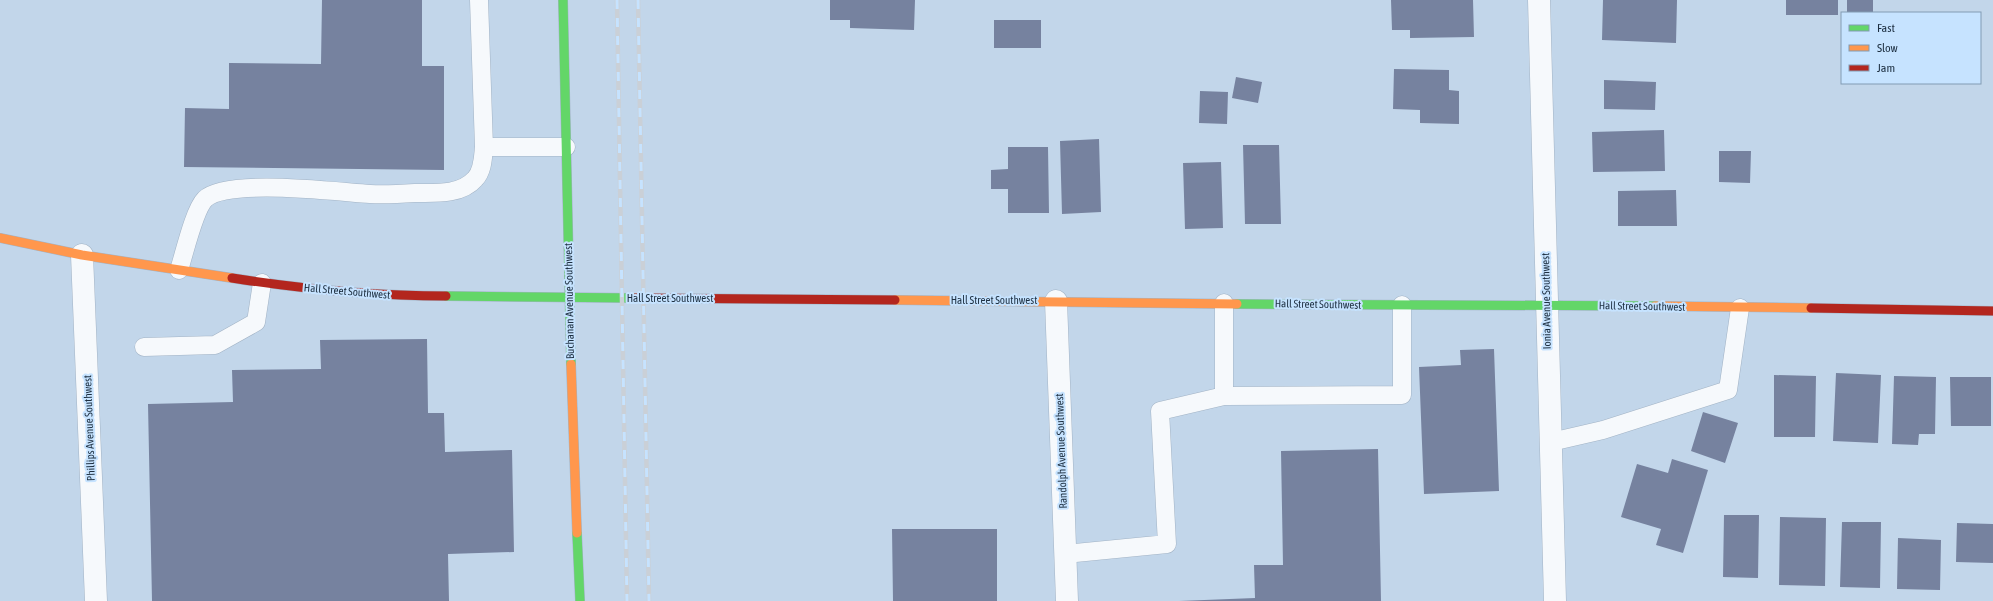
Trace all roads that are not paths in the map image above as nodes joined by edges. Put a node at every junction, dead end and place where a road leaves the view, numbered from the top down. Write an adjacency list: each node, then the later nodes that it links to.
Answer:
1 (478, 0): 5 (lane)
2 (563, 0): 4 (main road, Buchanan Avenue Southwest)
3 (1539, 0): 14 (street, Ionia Avenue Southwest)
4 (566, 147): 5 (lane); 10 (main road, Buchanan Avenue Southwest)
5 (484, 148): 8 (lane)
6 (0, 238): 7 (main road, Hall Street Southwest)
7 (82, 255): 8 (main road, Hall Street Southwest); 21 (street, Phillips Avenue Southwest)
8 (179, 270): 9 (main road, Hall Street Southwest)
9 (262, 283): 10 (main road, Hall Street Southwest); 17 (lane)
10 (568, 298): 11 (main road, Hall Street Southwest); 22 (main road, Buchanan Avenue Southwest)
11 (1056, 301): 12 (main road, Hall Street Southwest); 20 (street, Randolph Avenue Southwest)
12 (1224, 303): 13 (main road, Hall Street Southwest); 18 (lane)
13 (1402, 305): 14 (main road, Hall Street Southwest); 18 (lane)
14 (1546, 306): 15 (main road, Hall Street Southwest); 19 (street, Ionia Avenue Southwest)
15 (1740, 308): 16 (main road, Hall Street Southwest); 19 (lane)
16 (1993, 311)
17 (144, 347)
18 (1224, 396): 20 (lane)
19 (1550, 442): 24 (street, Ionia Avenue Southwest)
20 (1065, 554): 23 (street, Randolph Avenue Southwest)
21 (96, 601)
22 (580, 601)
23 (1067, 601)
24 (1555, 601)

